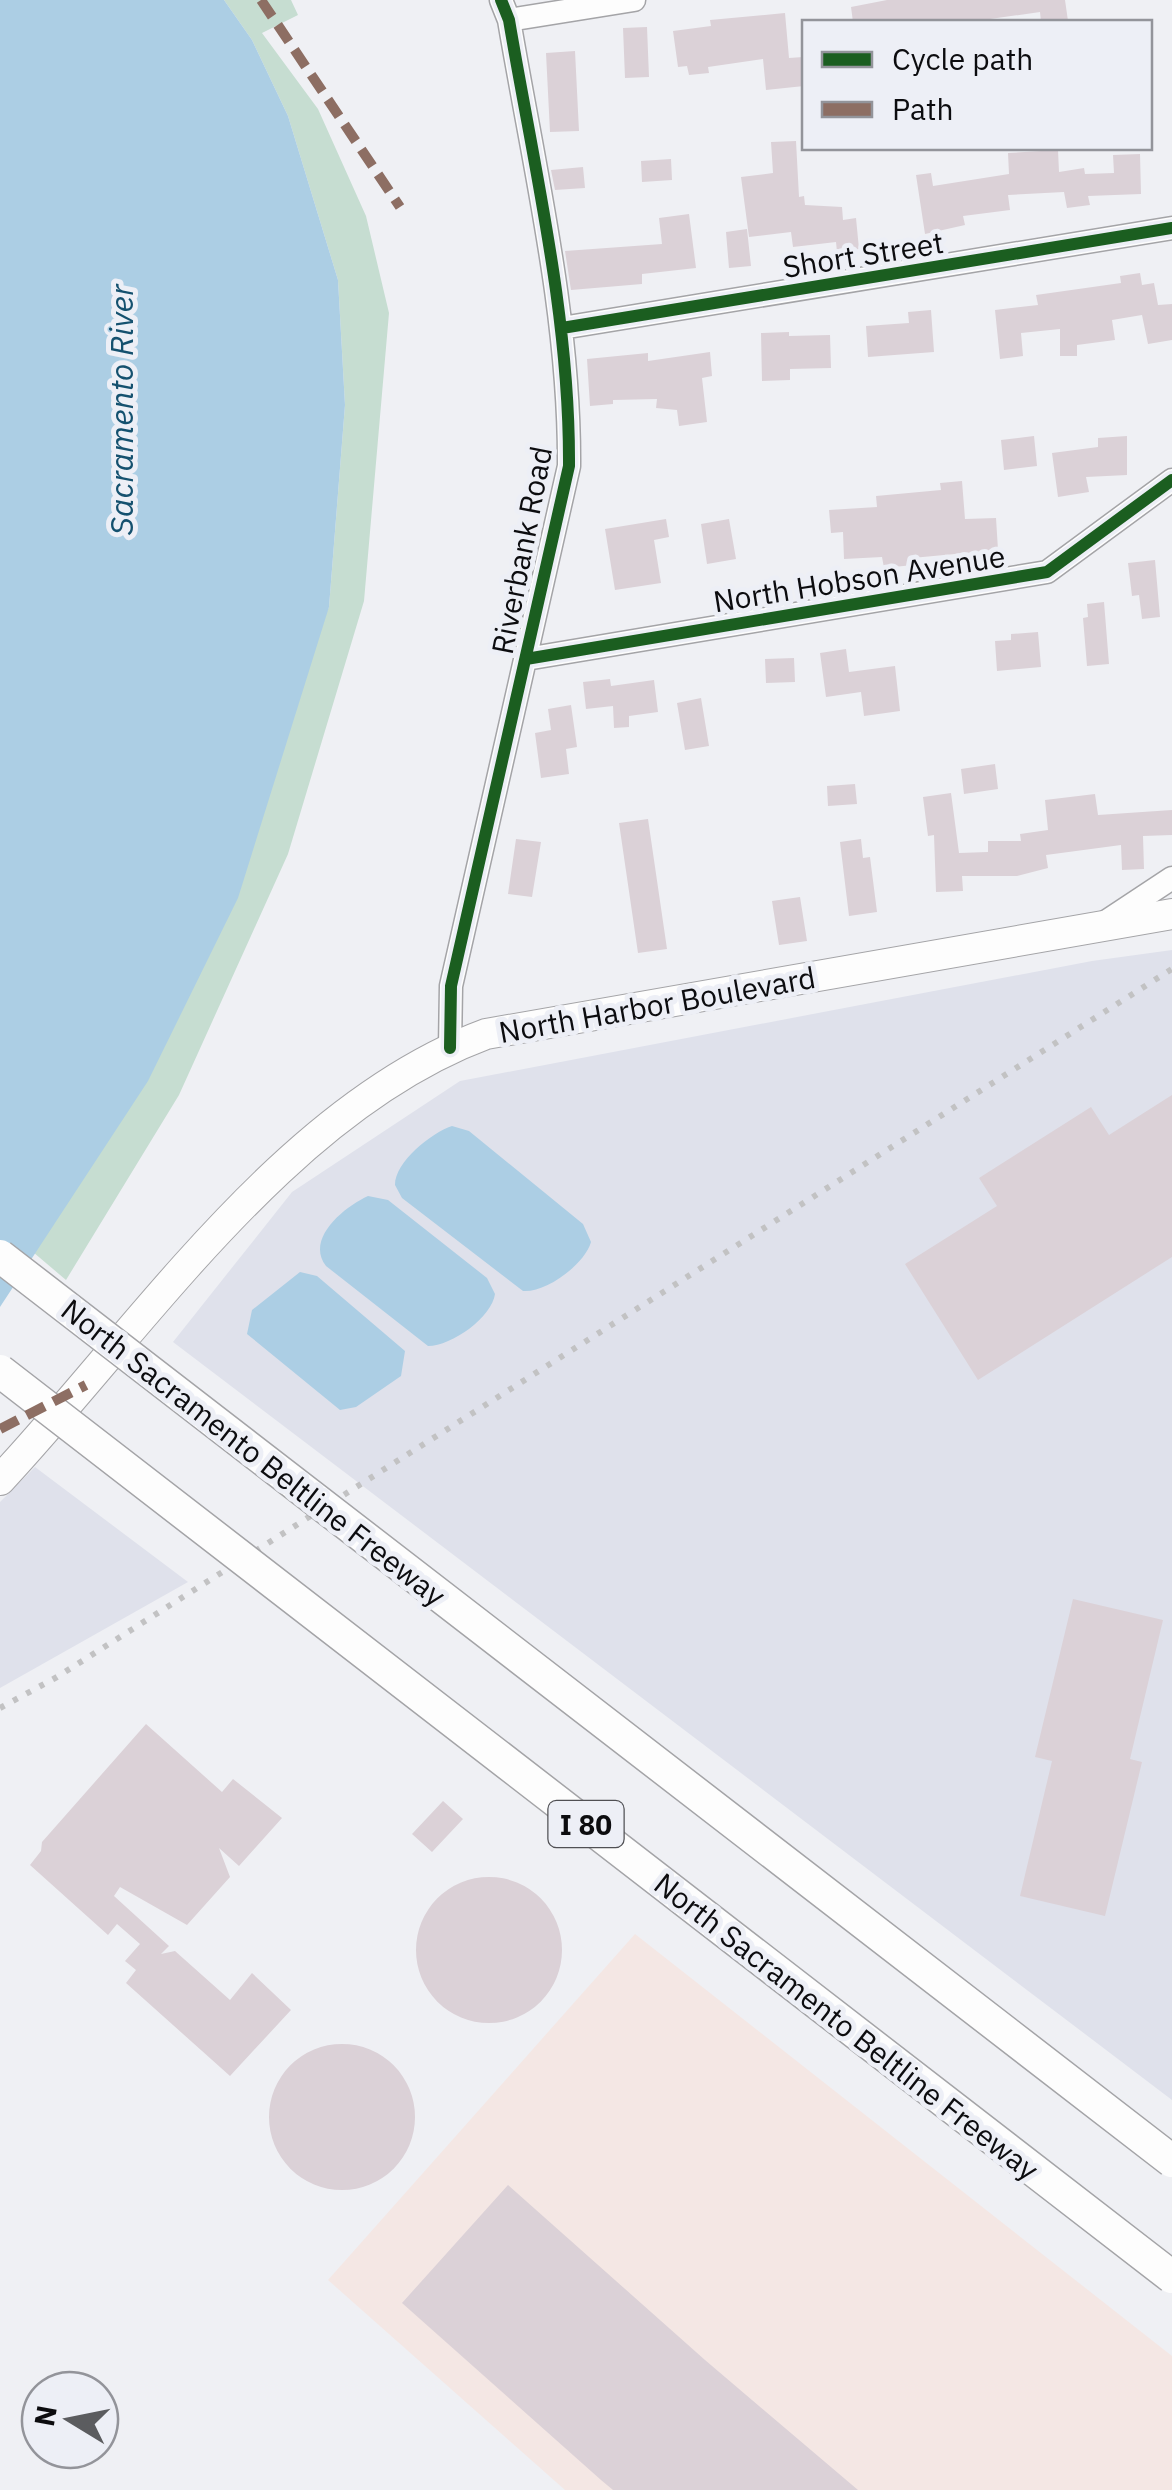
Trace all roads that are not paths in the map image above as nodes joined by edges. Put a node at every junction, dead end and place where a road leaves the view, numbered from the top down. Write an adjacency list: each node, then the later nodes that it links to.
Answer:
1 (634, 0): 2 (street)
2 (505, 10): 4 (street, Riverbank Road)
3 (1172, 228): 4 (street, Short Street)
4 (562, 328): 6 (street, Riverbank Road)
5 (1172, 480): 6 (street, North Hobson Avenue)
6 (526, 659): 10 (street, Riverbank Road)
7 (1172, 878): 9 (street)
8 (1172, 914): 9 (main road, North Harbor Boulevard)
9 (1100, 926): 10 (main road, North Harbor Boulevard)
10 (450, 1048): 13 (main road, North Harbor Boulevard)
11 (0, 1256): 14 (highway, North Sacramento Beltline Freeway, bridge)
12 (0, 1371): 15 (highway, North Sacramento Beltline Freeway / I 80, bridge)
13 (0, 1480)
14 (1172, 2161)
15 (1172, 2277)

